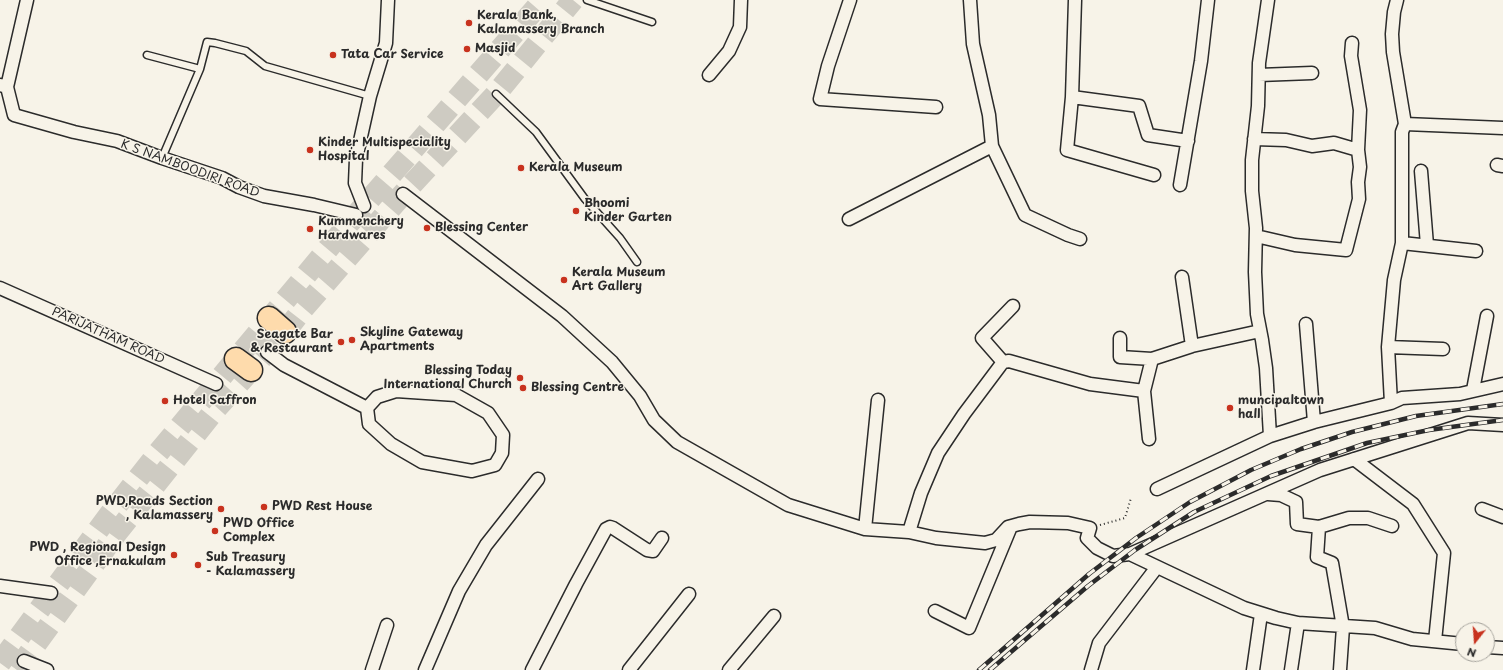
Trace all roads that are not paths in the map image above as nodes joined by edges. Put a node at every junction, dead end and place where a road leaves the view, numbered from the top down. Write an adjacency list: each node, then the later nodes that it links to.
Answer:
1 (27, 0): 18 (street)
2 (388, 0): 20 (street)
3 (587, 0): 11 (lane)
4 (741, 0): 16 (street)
5 (850, 0): 22 (street)
6 (970, 0): 27 (street)
7 (1075, 0): 21 (street)
8 (1208, 0): 26 (street)
9 (1268, 0): 17 (street)
10 (1397, 0): 23 (street)
11 (652, 22)
12 (1352, 43): 28 (street)
13 (147, 55): 14 (lane)
14 (200, 69): 20 (lane); 29 (lane)
15 (1312, 73): 17 (street)
16 (710, 75)
17 (1259, 75): 25 (street)
18 (3, 86): 29 (street, K S NAMBOODIRI ROAD)
19 (496, 94): 40 (lane)
20 (370, 96): 29 (street, K S NAMBOODIRI ROAD)
21 (1072, 97): 26 (street); 31 (street)
22 (936, 107)
23 (1405, 124): 24 (street); 37 (street)
24 (1503, 128)
25 (1254, 139): 28 (street); 35 (street)
26 (1188, 141): 32 (street)
27 (992, 146): 34 (street); 36 (street)
28 (1358, 150): 35 (street)
29 (162, 158)
30 (1421, 171): 38 (street)
31 (1154, 175)
32 (1180, 185)
33 (403, 194): 74 (street)
34 (849, 219)
35 (1256, 236): 46 (street)
36 (1080, 239)
37 (1402, 243): 38 (street); 49 (street)
38 (1427, 245): 39 (street)
39 (1476, 251)
40 (637, 262)
41 (1182, 277): 48 (street)
42 (0, 288): 54 (street, PARIJATHAM ROAD)
43 (1013, 306): 53 (street)
44 (1487, 316): 56 (street)
45 (1306, 324): 61 (street)
46 (1260, 331): 48 (street); 63 (street)
47 (1120, 338): 52 (street)
48 (1192, 346): 52 (street)
49 (1388, 347): 50 (street); 59 (street)
50 (1443, 349)
51 (267, 352): 60 (street)
52 (1152, 359): 57 (street)
53 (1003, 362): 57 (street); 75 (street)
54 (216, 384)
55 (1503, 384): 56 (street)
56 (1473, 390): 59 (street)
57 (1144, 391): 64 (street)
58 (878, 400): 74 (street)
59 (1391, 403): 61 (street)
60 (367, 408): 60 (street)
61 (1314, 422): 63 (street)
62 (1503, 426): 65 (street)
63 (1270, 436): 67 (street)
64 (1149, 439)
65 (1354, 459): 68 (street); 88 (street)
66 (538, 479): 93 (street)
67 (1157, 489)
68 (1266, 494): 73 (street); 77 (street)
69 (1482, 509): 70 (street)
70 (1503, 516)
71 (1011, 526): 75 (street); 77 (street); 82 (street)
72 (1392, 526): 73 (street)
73 (1319, 528): 87 (street)
74 (865, 529): 75 (street)
75 (909, 532)
76 (662, 538): 94 (street)
77 (1130, 554): 78 (street)
78 (1158, 568): 83 (street); 97 (street)
79 (0, 586): 80 (street)
80 (50, 593)
81 (689, 594): 95 (street)
82 (935, 611)
83 (1261, 614): 85 (street); 98 (street)
84 (774, 616): 96 (street)
85 (1298, 623): 87 (street); 99 (street)
86 (387, 625): 92 (street)
87 (1343, 627): 88 (street); 100 (street)
88 (1435, 641): 89 (street)
89 (1455, 643)
90 (24, 661): 91 (street)
91 (47, 670)
92 (372, 670)
93 (425, 670)
94 (532, 670)
95 (629, 670)
96 (729, 670)
97 (1091, 670)
98 (1253, 670)
99 (1292, 670)
100 (1340, 670)

